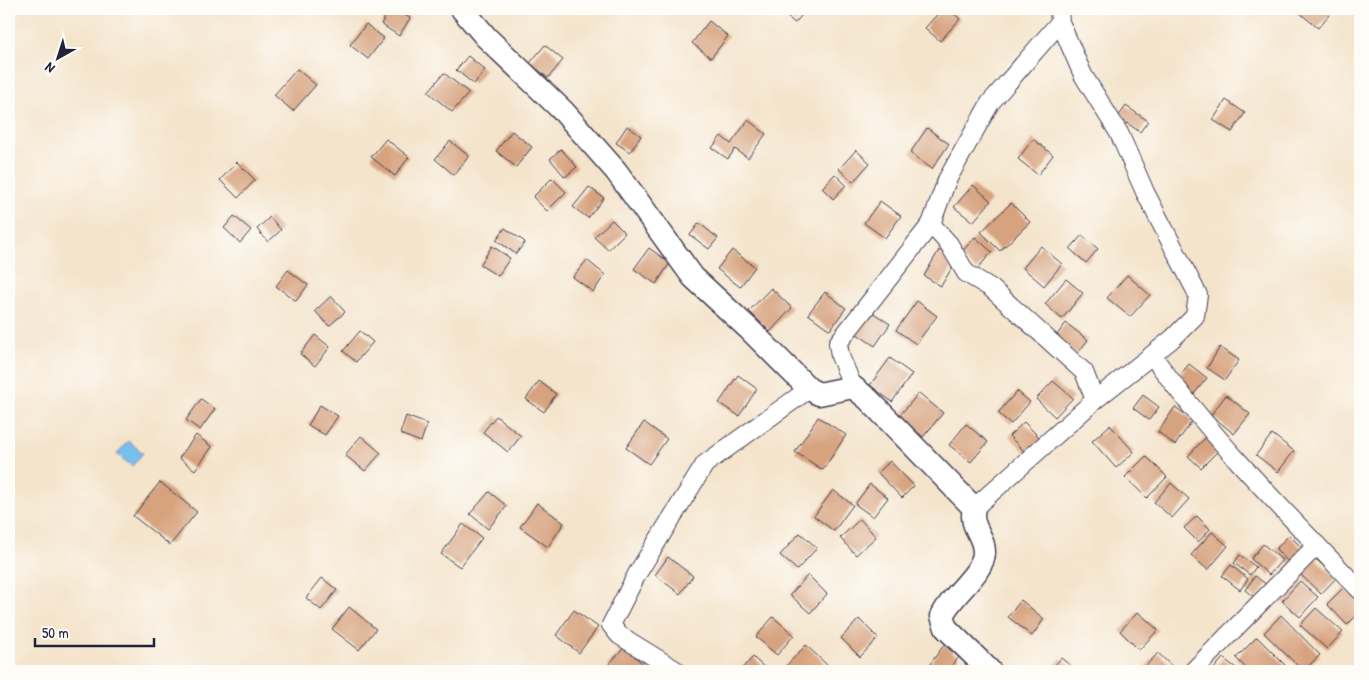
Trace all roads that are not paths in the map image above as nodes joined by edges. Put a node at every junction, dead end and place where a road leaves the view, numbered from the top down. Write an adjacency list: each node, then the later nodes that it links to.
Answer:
1 (462, 9): 6 (street)
2 (1060, 15): 3 (street); 4 (street)
3 (931, 224): 5 (street); 7 (street)
4 (1152, 354): 7 (street); 9 (street)
5 (853, 387): 6 (street); 8 (street)
6 (809, 389): 11 (street)
7 (1095, 400): 8 (street)
8 (974, 508): 12 (street)
9 (1317, 545): 10 (street); 13 (street)
10 (1360, 590)
11 (677, 671)
12 (990, 671)
13 (1193, 671)

